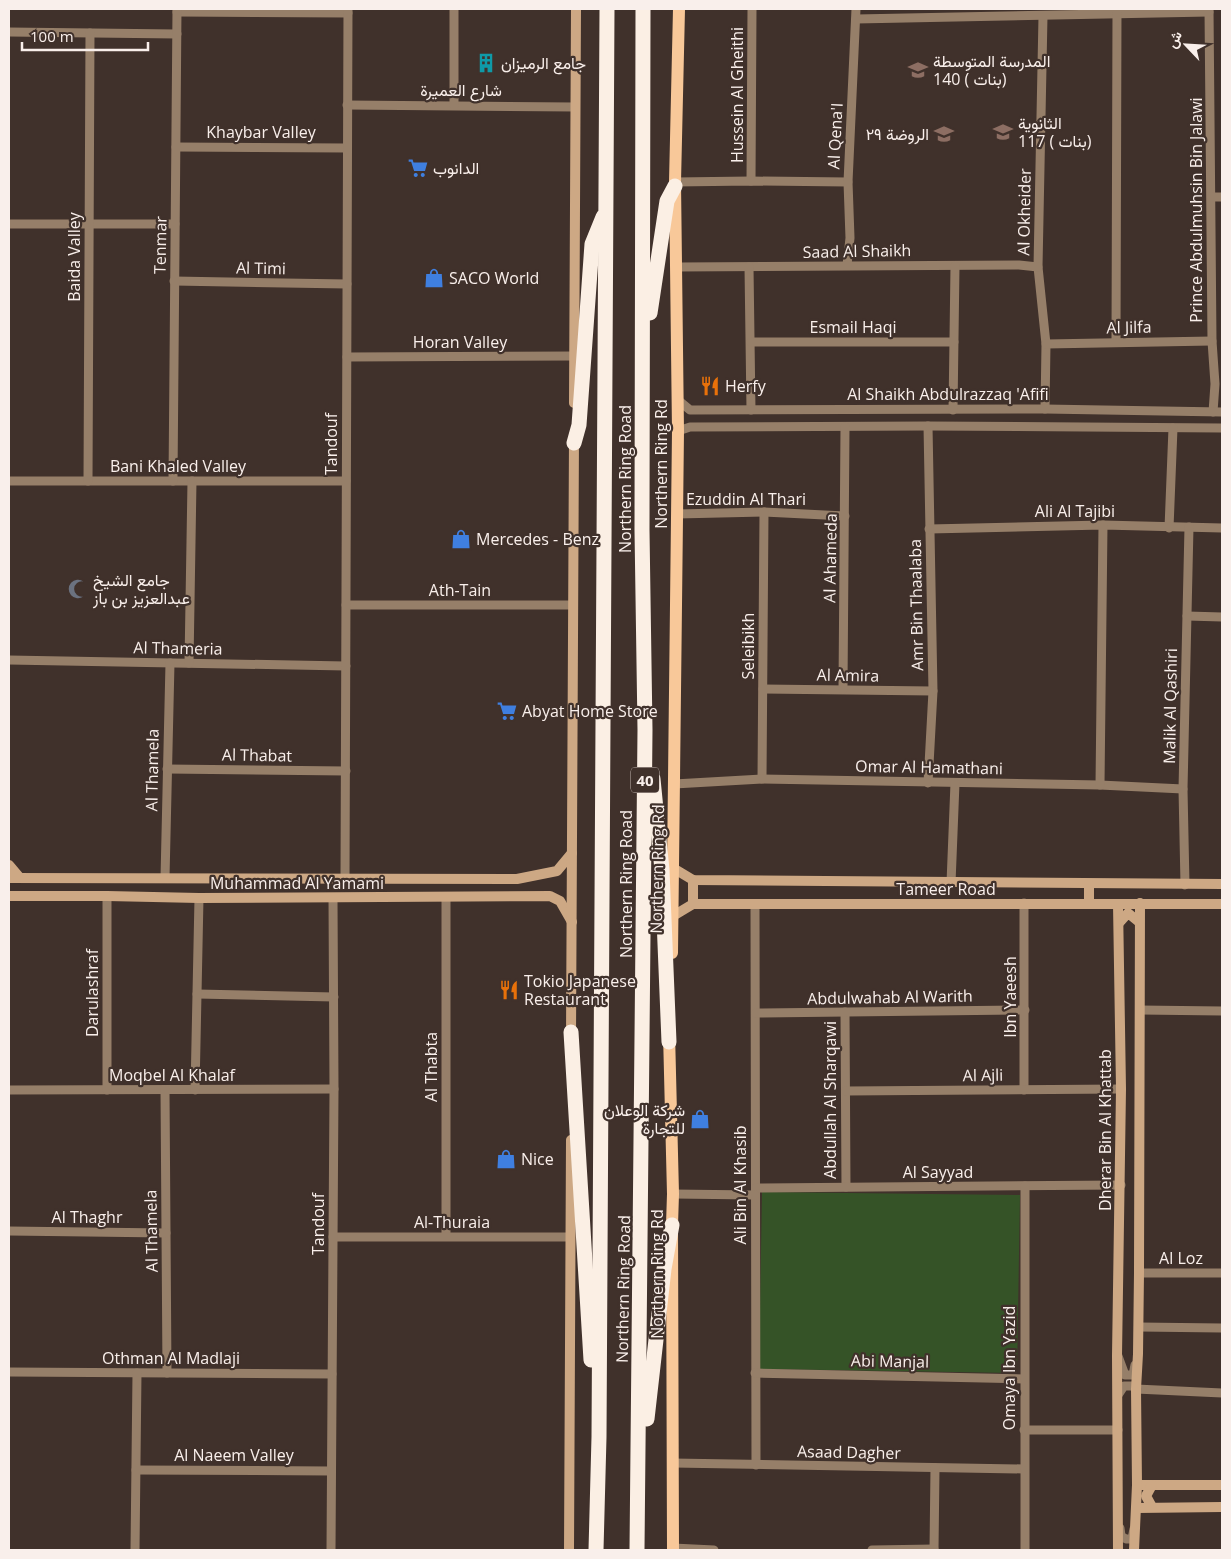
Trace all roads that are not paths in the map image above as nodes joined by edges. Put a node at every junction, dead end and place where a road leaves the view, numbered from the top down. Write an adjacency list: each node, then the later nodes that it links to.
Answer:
1 (454, 9): 18 (street)
2 (576, 9): 19 (street)
3 (608, 9): 27 (highway, Northern Ring Road)
4 (643, 9): 45 (highway, Northern Ring Road / 40)
5 (679, 9): 24 (main road, Northern Ring Rd)
6 (752, 9): 22 (street, Hussein Al Gheithi)
7 (856, 9): 13 (street, Al Qena'I)
8 (177, 10): 10 (street); 16 (street, Tenmar)
9 (1209, 10): 11 (street); 25 (street, Prince Abdulmuhsin Bin Jalawi)
10 (348, 11): 17 (street, Tandouf)
11 (1117, 12): 12 (street); 40 (street)
12 (1043, 16): 13 (street); 37 (street, Al Okheider)
13 (856, 19): 23 (street, Al Qena'I)
14 (9, 32): 15 (street)
15 (90, 33): 16 (street); 31 (street, Baida Valley)
16 (177, 34): 20 (street, Tenmar)
17 (347, 104): 18 (street, شارع العميرة); 21 (street, Tandouf)
18 (454, 105): 19 (street, شارع العميرة)
19 (575, 107): 46 (street)
20 (176, 147): 21 (street, Khaybar Valley); 32 (street, Tenmar)
21 (347, 148): 39 (street, Tandouf)
22 (751, 180): 23 (street); 24 (street)
23 (848, 182): 33 (street, Al Qena'I)
24 (675, 184): 35 (main road, Northern Ring Rd); 45 (highway)
25 (1212, 196): 26 (street); 28 (street, Prince Abdulmuhsin Bin Jalawi)
26 (1222, 197)
27 (606, 208): 61 (highway); 173 (highway, Northern Ring Road)
28 (1212, 210): 29 (street); 41 (street, Prince Abdulmuhsin Bin Jalawi)
29 (1222, 210)
30 (9, 224): 31 (street)
31 (89, 224): 32 (street); 63 (street, Baida Valley)
32 (175, 224): 38 (street, Tenmar)
33 (847, 265): 34 (street, Saad Al Shaikh); 36 (street, Saad Al Shaikh)
34 (955, 266): 37 (street, Saad Al Shaikh); 43 (street)
35 (677, 267): 36 (street, Saad Al Shaikh); 50 (main road, Northern Ring Rd)
36 (749, 267): 42 (street)
37 (1038, 267): 44 (street, Al Okheider)
38 (174, 281): 39 (street, Al Timi); 64 (street, Tenmar)
39 (347, 284): 47 (street, Tandouf)
40 (1116, 341): 41 (street, Al Jilfa); 44 (street, Al Jilfa)
41 (1212, 341): 48 (street, Prince Abdulmuhsin Bin Jalawi)
42 (751, 342): 43 (street, Esmail Haqi); 53 (street)
43 (954, 342): 54 (street)
44 (1046, 344): 51 (street, Al Okheider)
45 (643, 346): 86 (highway, Northern Ring Road / 40)
46 (574, 356): 47 (street, Horan Valley); 61 (street)
47 (347, 357): 62 (street, Tandouf)
48 (1214, 384): 49 (street); 55 (street, Prince Abdulmuhsin Bin Jalawi)
49 (1222, 391)
50 (678, 400): 52 (street); 60 (main road, Northern Ring Rd)
51 (1045, 409): 54 (street, Al Shaikh Abdulrazzaq 'Afifi); 55 (street, Al Shaikh Abdulrazzaq 'Afifi)
52 (690, 410): 53 (street, Al Shaikh Abdulrazzaq 'Afifi); 60 (street)
53 (750, 410): 54 (street, Al Shaikh Abdulrazzaq 'Afifi)
54 (953, 410)
55 (1218, 412)
56 (928, 426): 57 (street, Al Shaikh Abdulrazzaq 'Afifi); 58 (street, Al Shaikh Abdulrazzaq 'Afifi); 74 (street, Amr Bin Thaalaba)
57 (845, 427): 60 (street, Al Shaikh Abdulrazzaq 'Afifi); 69 (street, Al Ahameda)
58 (1173, 428): 59 (street, Al Shaikh Abdulrazzaq 'Afifi); 72 (street)
59 (1222, 428)
60 (684, 429): 68 (main road, Northern Ring Rd)
61 (574, 443): 76 (street)
62 (346, 480): 65 (street, Bani Khaled Valley); 75 (street, Tandouf)
63 (88, 481): 64 (street, Bani Khaled Valley); 66 (street, Bani Khaled Valley)
64 (173, 481): 65 (street, Bani Khaled Valley)
65 (192, 481): 81 (street)
66 (9, 482)
67 (764, 512): 68 (street, Ezuddin Al Thari); 69 (street, Ezuddin Al Thari); 83 (street, Seleibikh)
68 (677, 514): 92 (main road, Northern Ring Rd)
69 (845, 516): 84 (street, Al Ahameda)
70 (1103, 525): 72 (street, Ali Al Tajibi); 74 (street, Ali Al Tajibi); 93 (street)
71 (1189, 527): 72 (street, Ali Al Tajibi); 73 (street, Ali Al Tajibi); 77 (street, Malik Al Qashiri)
72 (1170, 528)
73 (1222, 528)
74 (929, 529): 85 (street, Amr Bin Thaalaba)
75 (346, 605): 76 (street, Ath-Tain); 82 (street, Tandouf)
76 (573, 605): 95 (street)
77 (1187, 616): 78 (street); 94 (street, Malik Al Qashiri)
78 (1222, 617)
79 (9, 660): 80 (street, Al Thameria)
80 (170, 663): 81 (street, Al Thameria); 87 (street, Al Thamela)
81 (189, 663): 82 (street, Al Thameria)
82 (346, 666): 88 (street, Tandouf)
83 (763, 689): 84 (street, Al Amira); 89 (street, Seleibikh)
84 (843, 689): 85 (street, Al Amira)
85 (933, 691): 90 (street, Amr Bin Thaalaba)
86 (645, 730): 136 (highway); 183 (highway, Northern Ring Road / 40)
87 (167, 769): 88 (street, Al Thabat); 100 (street, Al Thamela)
88 (346, 771): 101 (street, Tandouf)
89 (762, 779): 90 (street, Omar Al Hamathani); 92 (street, Omar Al Hamathani)
90 (928, 783): 91 (street, Omar Al Hamathani)
91 (955, 783): 93 (street, Omar Al Hamathani); 104 (street)
92 (674, 784): 97 (main road, Northern Ring Rd)
93 (1100, 785): 94 (street, Omar Al Hamathani)
94 (1183, 789): 108 (street, Malik Al Qashiri)
95 (572, 853): 102 (street, Muhammad Al Yamami); 126 (street)
96 (9, 866): 98 (street)
97 (674, 868): 103 (street); 124 (main road, Northern Ring Rd)
98 (14, 878): 99 (street, Muhammad Al Yamami)
99 (124, 878): 100 (street, Muhammad Al Yamami); 111 (street)
100 (165, 878): 101 (street, Muhammad Al Yamami)
101 (345, 878): 102 (street, Muhammad Al Yamami)
102 (517, 879): 115 (street)
103 (693, 880): 104 (street); 119 (street)
104 (952, 883): 105 (street)
105 (1073, 884): 106 (street); 116 (street)
106 (1090, 884): 108 (street); 117 (street)
107 (1222, 884): 108 (street)
108 (1185, 885)
109 (9, 896): 110 (street, Muhammad Al Yamami)
110 (107, 896): 111 (street, Muhammad Al Yamami); 140 (street, Darulashraf)
111 (124, 896): 112 (street, Muhammad Al Yamami)
112 (199, 898): 113 (street, Muhammad Al Yamami); 128 (street)
113 (333, 898): 114 (street, Muhammad Al Yamami); 129 (street, Tandouf)
114 (446, 898): 115 (street, Muhammad Al Yamami); 153 (street, Al Thabta)
115 (517, 898): 126 (street, Muhammad Al Yamami)
116 (1073, 903): 117 (street, Tameer Road); 120 (street, Tameer Road)
117 (1089, 903): 121 (street, Tameer Road)
118 (1140, 903): 121 (street, Tameer Road); 122 (street, Tameer Road); 125 (street)
119 (692, 904): 123 (street, Tameer Road); 124 (street)
120 (1024, 904): 123 (street, Tameer Road); 130 (street, Ibn Yaeesh)
121 (1118, 904): 127 (street, Dherar Bin Al Khattab)
122 (1222, 904)
123 (755, 905): 134 (street, Ali Bin Al Khasib)
124 (673, 916): 136 (main road, Northern Ring Rd)
125 (1140, 922): 127 (street); 131 (street)
126 (572, 923): 135 (street)
127 (1119, 923): 138 (street, Dherar Bin Al Khattab)
128 (197, 994): 129 (street); 142 (street)
129 (334, 997): 137 (street, Tandouf)
130 (1025, 1010): 133 (street, Abdulwahab Al Warith); 143 (street, Ibn Yaeesh)
131 (1140, 1010): 132 (street); 156 (street)
132 (1222, 1011)
133 (845, 1012): 134 (street, Abdulwahab Al Warith); 144 (street, Abdullah Al Sharqawi)
134 (756, 1013): 148 (street, Ali Bin Al Khasib)
135 (571, 1032): 155 (street); 173 (highway)
136 (669, 1042): 149 (main road, Northern Ring Rd)
137 (334, 1089): 142 (street, Moqbel Al Khalaf); 154 (street, Tandouf)
138 (1121, 1089): 143 (street, Al Ajli); 145 (street, Dherar Bin Al Khattab)
139 (9, 1090): 140 (street, Moqbel Al Khalaf)
140 (107, 1090): 141 (street, Moqbel Al Khalaf)
141 (165, 1090): 142 (street, Moqbel Al Khalaf); 152 (street, Al Thamela)
142 (195, 1090)
143 (1024, 1090): 144 (street, Al Ajli)
144 (846, 1091): 147 (street, Abdullah Al Sharqawi)
145 (1121, 1185): 146 (street, Al Sayyad); 161 (street, Dherar Bin Al Khattab)
146 (1025, 1186): 147 (street, Al Sayyad); 167 (street, Omaya Ibn Yazid)
147 (846, 1187): 148 (street, Al Sayyad)
148 (755, 1191): 149 (street, Al Sayyad); 165 (street, Ali Bin Al Khasib)
149 (673, 1194): 150 (main road, Northern Ring Rd)
150 (672, 1224): 174 (main road, Northern Ring Rd); 183 (highway)
151 (9, 1232): 152 (street, Al Thaghr)
152 (166, 1233): 164 (street, Al Thamela)
153 (446, 1236): 154 (street, Al-Thuraia); 155 (street, Al-Thuraia)
154 (333, 1237): 166 (street, Tandouf)
155 (570, 1237): 192 (street)
156 (1139, 1273): 157 (street, Al Loz); 158 (street)
157 (1222, 1273)
158 (1138, 1326): 159 (street); 160 (street)
159 (1222, 1328)
160 (1138, 1354): 161 (street); 168 (street)
161 (1118, 1356): 170 (street, Dherar Bin Al Khattab)
162 (9, 1372): 163 (street, Othman Al Madlaji)
163 (137, 1372): 164 (street, Othman Al Madlaji); 178 (street)
164 (167, 1373): 166 (street, Othman Al Madlaji)
165 (756, 1373): 167 (street, Abi Manjal); 175 (street, Ali Bin Al Khasib)
166 (332, 1374): 179 (street, Tandouf)
167 (1024, 1379): 171 (street, Omaya Ibn Yazid)
168 (1136, 1389): 169 (street); 170 (street); 180 (street)
169 (1222, 1393)
170 (1118, 1395): 172 (street, Dherar Bin Al Khattab)
171 (1024, 1430): 172 (street); 177 (street, Omaya Ibn Yazid)
172 (1118, 1430): 188 (street, Dherar Bin Al Khattab)
173 (599, 1437): 193 (highway, Northern Ring Road)
174 (673, 1463): 175 (street, Asaad Dagher); 189 (main road, Northern Ring Rd)
175 (756, 1465): 176 (street, Asaad Dagher)
176 (935, 1468): 177 (street, Asaad Dagher); 197 (street)
177 (1024, 1469): 198 (street, Omaya Ibn Yazid)
178 (136, 1470): 179 (street, Al Naeem Valley); 190 (street)
179 (332, 1471): 191 (street, Tandouf)
180 (1137, 1485): 181 (street); 186 (street)
181 (1152, 1485): 182 (street); 184 (street)
182 (1222, 1485)
183 (637, 1503): 194 (highway, Northern Ring Road / 40)
184 (1152, 1507): 185 (street); 186 (street)
185 (1222, 1507)
186 (1136, 1508): 187 (street)
187 (1135, 1521): 188 (street); 200 (street)
188 (1119, 1523): 199 (street, Dherar Bin Al Khattab)
189 (673, 1549): 195 (street)
190 (135, 1550)
191 (331, 1550)
192 (569, 1550)
193 (596, 1550)
194 (637, 1550)
195 (714, 1550)
196 (872, 1550): 197 (street)
197 (934, 1550)
198 (1025, 1550)
199 (1118, 1550)
200 (1134, 1550)

